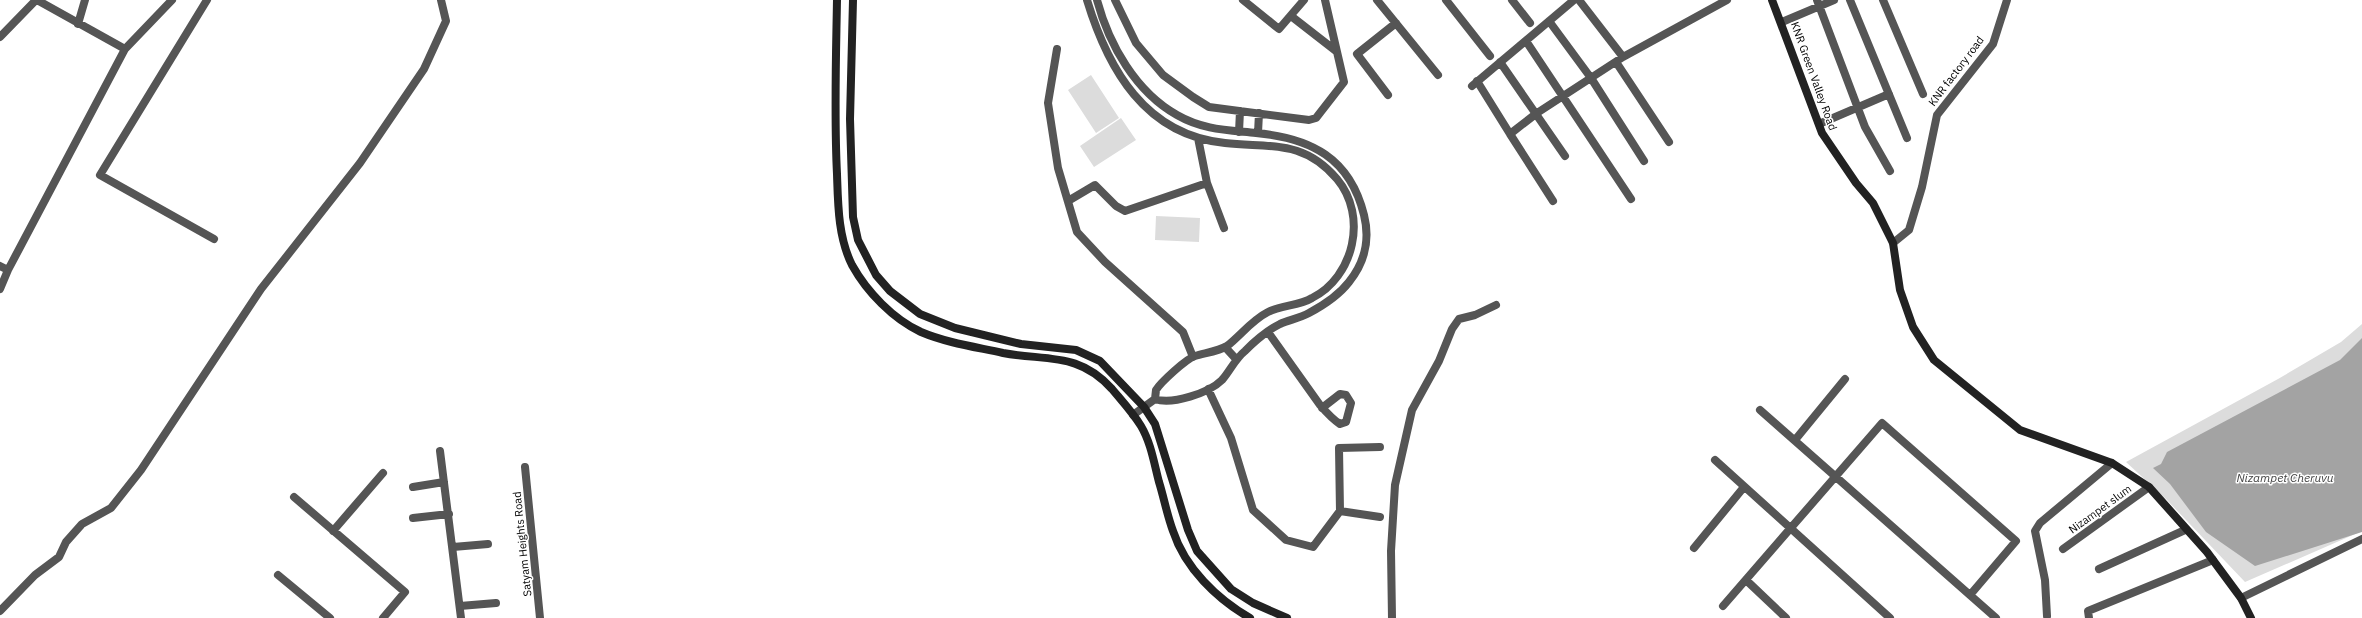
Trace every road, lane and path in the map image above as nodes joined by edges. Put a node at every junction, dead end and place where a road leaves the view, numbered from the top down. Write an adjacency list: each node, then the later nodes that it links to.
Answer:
1 (36, 0): 31 (street); 32 (street)
2 (85, 0): 31 (street)
3 (172, 0): 34 (street)
4 (207, 0): 68 (street)
5 (441, 0): 119 (street)
6 (837, 0): 84 (street)
7 (853, 0): 81 (street)
8 (1088, 0): 54 (street)
9 (1097, 0): 51 (street)
10 (1115, 0): 48 (street)
11 (1243, 0): 26 (street)
12 (1304, 0): 26 (street)
13 (1325, 0): 36 (street)
14 (1377, 0): 29 (street)
15 (1446, 0): 37 (street)
16 (1512, 0): 30 (street)
17 (1574, 0): 27 (street)
18 (1579, 0): 38 (street)
19 (1727, 0): 38 (street)
20 (1772, 0): 28 (street, KNR Green Valley Road)
21 (1834, 0): 25 (street)
22 (1850, 0): 43 (street)
23 (1882, 0): 44 (street)
24 (2007, 0): 69 (street, KNR factory road)
25 (1818, 3): 28 (street); 47 (street)
26 (1290, 16): 36 (street)
27 (1549, 21): 33 (street); 42 (street)
28 (1782, 22): 52 (street, KNR Green Valley Road)
29 (1396, 23): 41 (street); 45 (street)
30 (1530, 23)
31 (78, 24): 34 (street)
32 (0, 38)
33 (1526, 41): 39 (street); 46 (street)
34 (125, 49): 71 (street)
35 (1057, 49): 65 (street)
36 (1336, 51): 49 (street)
37 (1490, 56)
38 (1623, 57): 40 (street)
39 (1500, 62): 50 (street); 56 (street)
40 (1616, 62): 42 (street); 59 (street)
41 (1438, 75)
42 (1591, 78): 46 (street); 61 (street)
43 (1889, 94): 47 (street); 58 (street)
44 (1923, 94)
45 (1388, 95)
46 (1564, 96): 50 (street); 64 (street)
47 (1858, 108): 52 (street); 62 (street)
48 (1240, 110): 49 (street); 53 (street)
49 (1259, 113): 55 (street)
50 (1537, 113): 56 (street); 60 (street)
51 (1190, 121): 53 (street); 54 (street)
52 (1818, 124): 69 (street, KNR Green Valley Road)
53 (1239, 132): 55 (street)
54 (1186, 133): 57 (street)
55 (1258, 133): 74 (street)
56 (1510, 134): 66 (street)
57 (1198, 138): 63 (street); 75 (street)
58 (1907, 138)
59 (1669, 142)
60 (1565, 156)
61 (1644, 161)
62 (1890, 171)
63 (1207, 183): 65 (street); 67 (street)
64 (1631, 199)
65 (1068, 201): 76 (street)
66 (1553, 201)
67 (1224, 228)
68 (214, 239)
69 (1893, 243): 89 (street, KNR Green Valley Road)
70 (0, 266): 71 (street)
71 (8, 270): 72 (street)
72 (0, 289)
73 (1496, 305): 127 (street)
74 (1268, 332): 77 (street); 82 (street)
75 (1226, 347): 76 (street); 77 (street)
76 (1193, 357): 80 (street)
77 (1236, 359): 79 (street)
78 (1845, 379): 85 (street)
79 (1208, 389): 80 (street); 98 (street)
80 (1155, 399): 81 (street)
81 (1144, 408): 84 (street); 126 (street)
82 (1322, 408)
83 (1760, 410): 85 (street)
84 (1133, 415): 125 (street)
85 (1795, 440): 92 (street)
86 (1380, 447): 98 (street)
87 (440, 451): 93 (street)
88 (1715, 460): 95 (street)
89 (2112, 464): 96 (street, KNR Green Valley Road); 120 (street)
90 (525, 467): 124 (street, Satyam Heights Road)
91 (383, 473): 104 (street)
92 (1836, 476): 102 (street); 114 (street); 114 (street)
93 (444, 482): 94 (street); 99 (street)
94 (413, 487)
95 (1744, 487): 102 (street); 108 (street)
96 (2149, 487): 103 (street, KNR Green Valley Road); 109 (street, Nizampet slum)
97 (294, 497): 104 (street)
98 (1340, 511): 100 (street)
99 (449, 514): 101 (street); 107 (street)
100 (1380, 517)
101 (413, 518)
102 (1790, 529): 113 (street); 129 (street)
103 (2185, 530): 110 (street, KNR Green Valley Road); 111 (street)
104 (333, 531): 122 (street)
105 (2362, 539): 115 (street)
106 (488, 544): 107 (street)
107 (453, 547): 117 (street)
108 (1694, 548)
109 (2063, 549)
110 (2213, 560): 115 (street, KNR Green Valley Road); 131 (street)
111 (2099, 569)
112 (278, 575): 121 (street)
113 (1746, 580): 118 (street); 128 (street)
114 (1970, 595): 130 (street)
115 (2241, 598): 132 (street, KNR Green Valley Road)
116 (496, 603): 117 (street)
117 (460, 606): 123 (street)
118 (1723, 606)
119 (0, 611)
120 (2047, 616)
121 (330, 618)
122 (383, 618)
123 (461, 618)
124 (540, 618)
125 (1250, 618)
126 (1287, 618)
127 (1392, 618)
128 (1786, 618)
129 (1890, 618)
130 (1996, 618)
131 (2089, 618)
132 (2251, 618)

